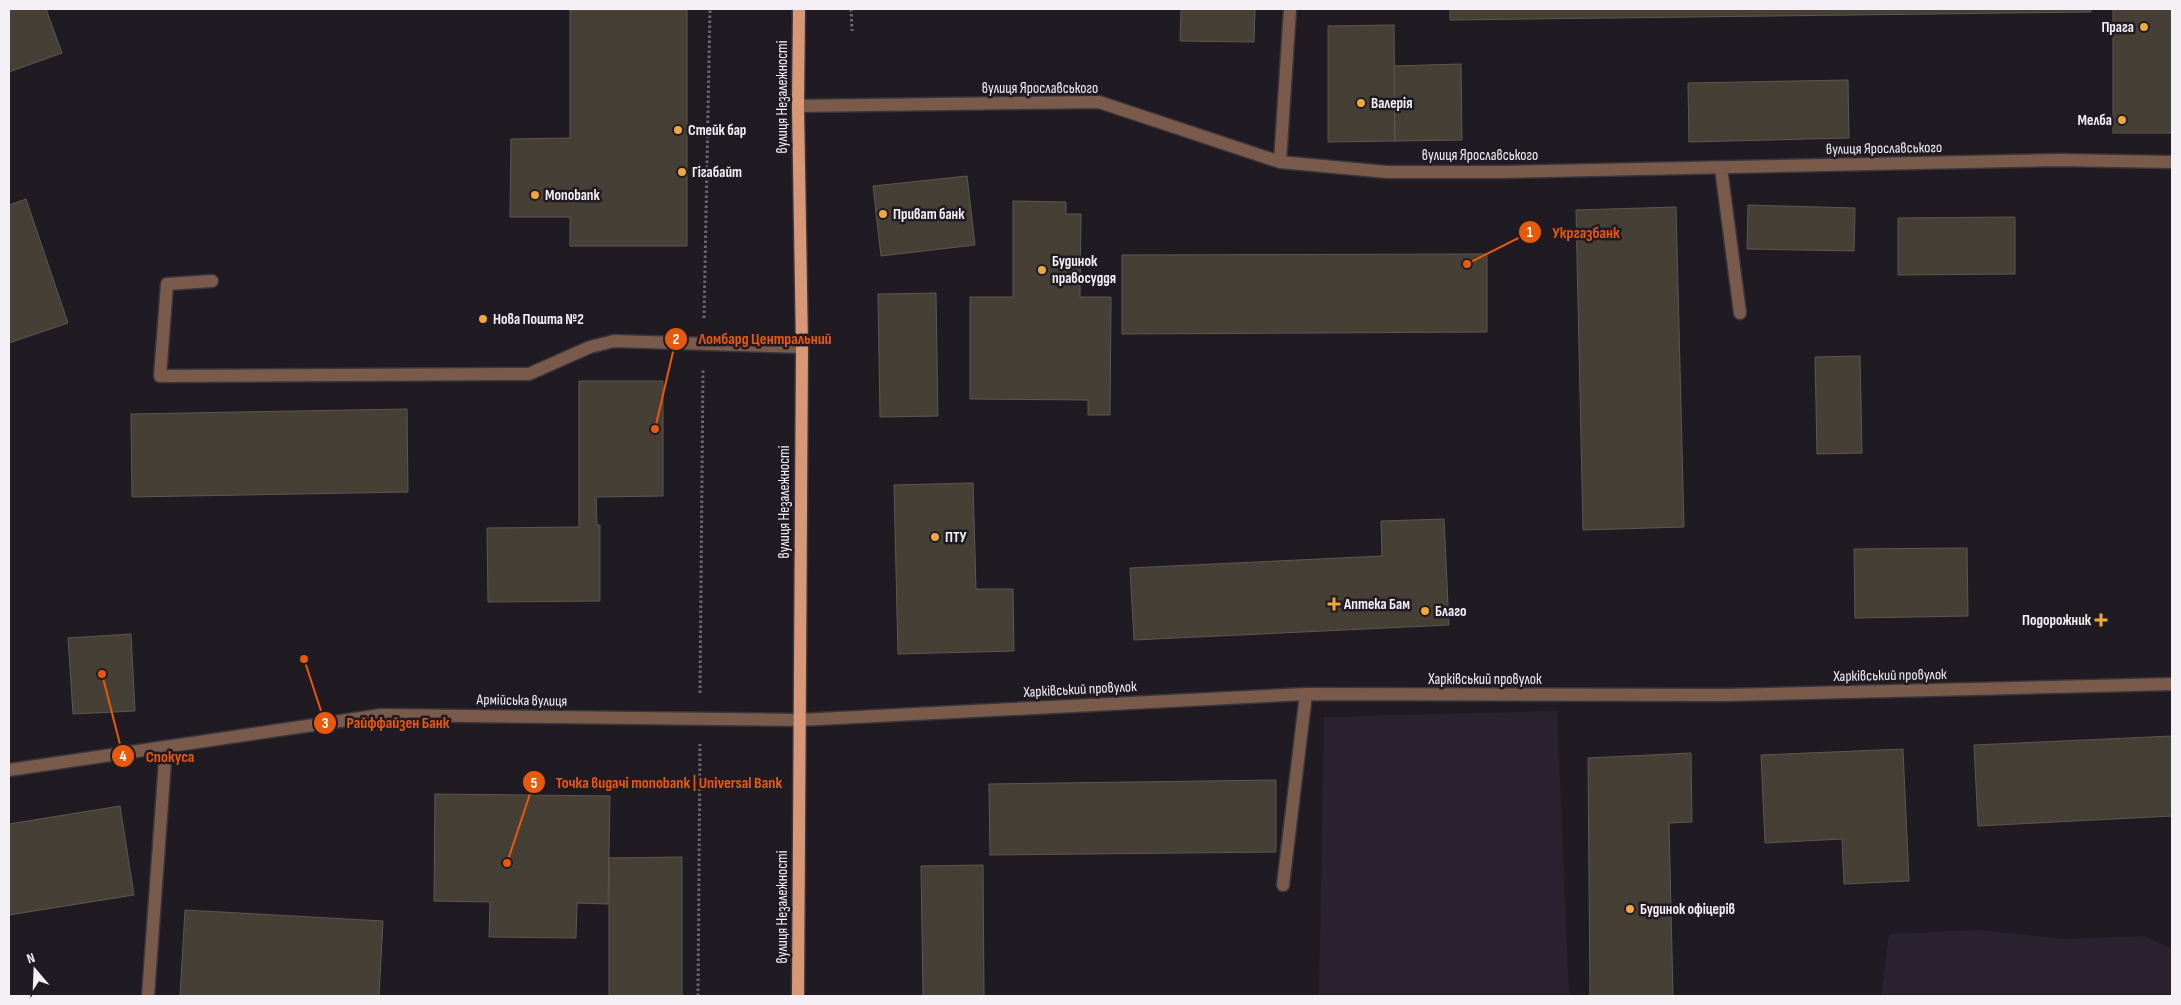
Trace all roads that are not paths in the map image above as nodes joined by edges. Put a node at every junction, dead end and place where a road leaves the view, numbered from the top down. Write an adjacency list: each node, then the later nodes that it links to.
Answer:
1 (799, 9): 3 (main road, вулиця Незалежності)
2 (1290, 9): 4 (street)
3 (798, 106): 4 (street, вулиця Ярославського); 9 (main road, вулиця Незалежності)
4 (1280, 162): 6 (street, вулиця Ярославського)
5 (2172, 162): 6 (street, вулиця Ярославського)
6 (1721, 168): 8 (street)
7 (212, 281): 9 (street)
8 (1740, 313)
9 (802, 347): 12 (main road, вулиця Незалежності)
10 (2172, 684): 11 (street, Харківський провулок)
11 (1306, 694): 12 (street, Харківський провулок); 15 (street)
12 (799, 720): 13 (street, Армійська вулиця); 17 (main road, вулиця Незалежності)
13 (166, 747): 14 (street, Армійська вулиця); 16 (street)
14 (9, 770)
15 (1283, 886)
16 (148, 996)
17 (798, 996)

